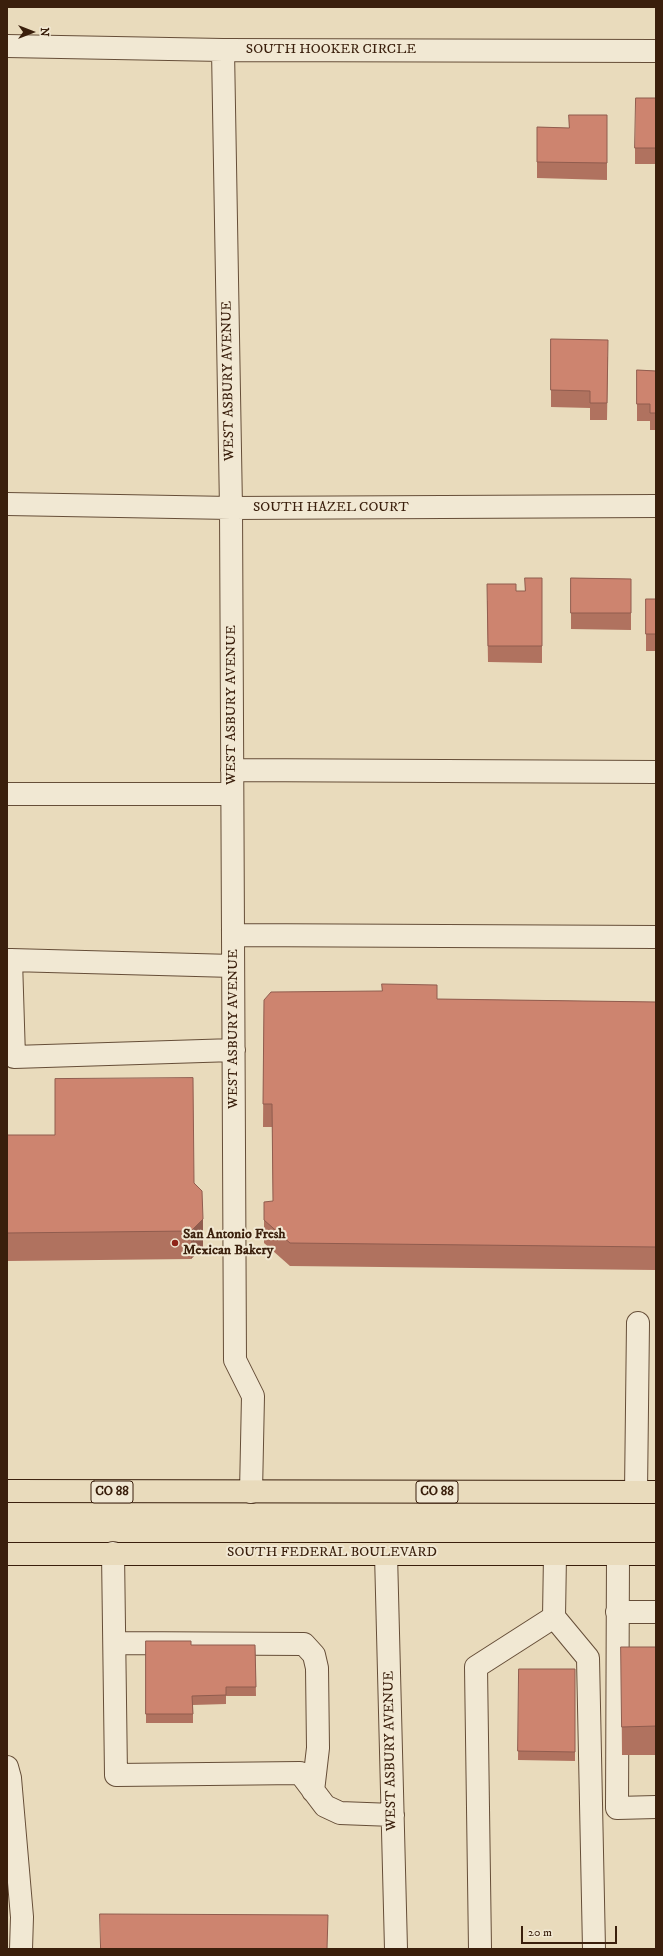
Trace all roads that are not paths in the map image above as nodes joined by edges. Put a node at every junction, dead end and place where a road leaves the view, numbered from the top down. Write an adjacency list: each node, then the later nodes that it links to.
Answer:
1 (7, 46): 2 (street, SOUTH HOOKER CIRCLE)
2 (223, 50): 3 (street, SOUTH HOOKER CIRCLE); 6 (street, WEST ASBURY AVENUE)
3 (656, 50)
4 (7, 504): 6 (street, SOUTH HAZEL COURT)
5 (656, 506): 6 (street, SOUTH HAZEL COURT)
6 (231, 508): 7 (street, WEST ASBURY AVENUE)
7 (232, 770): 8 (street); 10 (street, WEST ASBURY AVENUE)
8 (656, 772)
9 (7, 794): 10 (street)
10 (232, 794): 11 (street, WEST ASBURY AVENUE)
11 (233, 935): 12 (street); 14 (street, WEST ASBURY AVENUE)
12 (656, 937)
13 (9, 960): 14 (street); 15 (street)
14 (233, 966): 15 (street, WEST ASBURY AVENUE)
15 (234, 1050): 18 (street, WEST ASBURY AVENUE)
16 (638, 1323): 19 (street)
17 (7, 1491): 18 (main road, CO 88)
18 (252, 1492): 19 (main road, CO 88)
19 (646, 1492)
20 (113, 1553): 21 (main road, SOUTH FEDERAL BOULEVARD); 22 (main road, SOUTH FEDERAL BOULEVARD); 29 (street)
21 (7, 1554)
22 (386, 1554): 23 (main road, SOUTH FEDERAL BOULEVARD); 33 (street, WEST ASBURY AVENUE)
23 (555, 1554): 24 (main road, SOUTH FEDERAL BOULEVARD); 28 (street)
24 (618, 1554): 25 (main road, SOUTH FEDERAL BOULEVARD); 26 (street)
25 (656, 1554)
26 (618, 1612): 27 (street); 32 (street)
27 (656, 1612)
28 (554, 1617): 36 (street); 37 (street)
29 (115, 1643): 31 (street); 31 (street)
30 (7, 1767): 34 (street)
31 (313, 1791): 33 (street)
32 (656, 1807)
33 (393, 1815): 35 (street, WEST ASBURY AVENUE)
34 (21, 1949)
35 (396, 1949)
36 (480, 1949)
37 (594, 1949)

